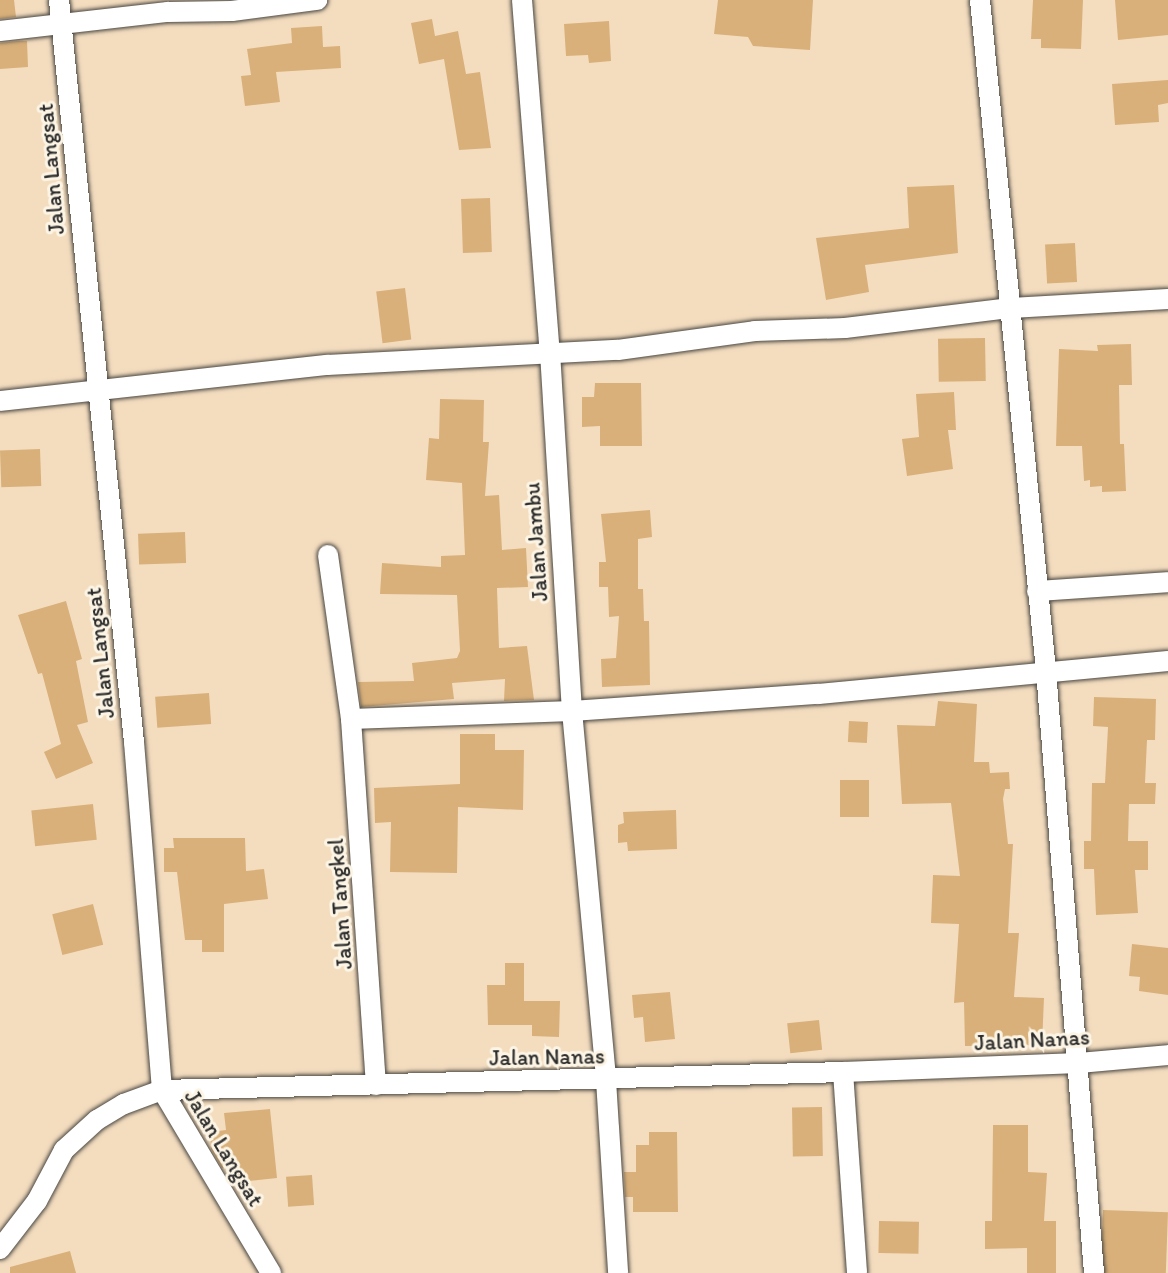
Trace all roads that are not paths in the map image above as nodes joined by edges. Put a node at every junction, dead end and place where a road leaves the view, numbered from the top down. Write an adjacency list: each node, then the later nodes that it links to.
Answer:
1 (59, 0): 5 (street, Jalan Langsat)
2 (316, 0): 5 (street)
3 (522, 0): 9 (street, Jalan Jambu)
4 (980, 0): 8 (street)
5 (63, 23): 6 (street); 10 (street, Jalan Langsat)
6 (0, 31)
7 (1168, 299): 8 (street)
8 (1011, 308): 9 (street); 14 (street)
9 (550, 352): 10 (street); 17 (street, Jalan Jambu)
10 (96, 391): 11 (street); 24 (street, Jalan Langsat)
11 (0, 401)
12 (328, 555): 18 (street, Jalan Tangkel)
13 (1168, 582): 14 (street)
14 (1037, 591): 16 (street)
15 (1168, 661): 16 (street)
16 (1046, 671): 17 (street); 20 (street)
17 (572, 711): 18 (street); 22 (street, Jalan Jambu)
18 (351, 719): 23 (street, Jalan Tangkel)
19 (1168, 1055): 20 (street, Jalan Nanas)
20 (1079, 1064): 21 (street, Jalan Nanas); 29 (street)
21 (843, 1072): 22 (street, Jalan Nanas); 28 (street)
22 (606, 1080): 23 (street, Jalan Nanas); 27 (street, Jalan Jambu)
23 (376, 1085): 24 (street, Jalan Nanas)
24 (162, 1090): 25 (street, Jalan Nanas); 26 (street, Jalan Langsat)
25 (0, 1249)
26 (271, 1273)
27 (618, 1273)
28 (858, 1273)
29 (1095, 1273)

